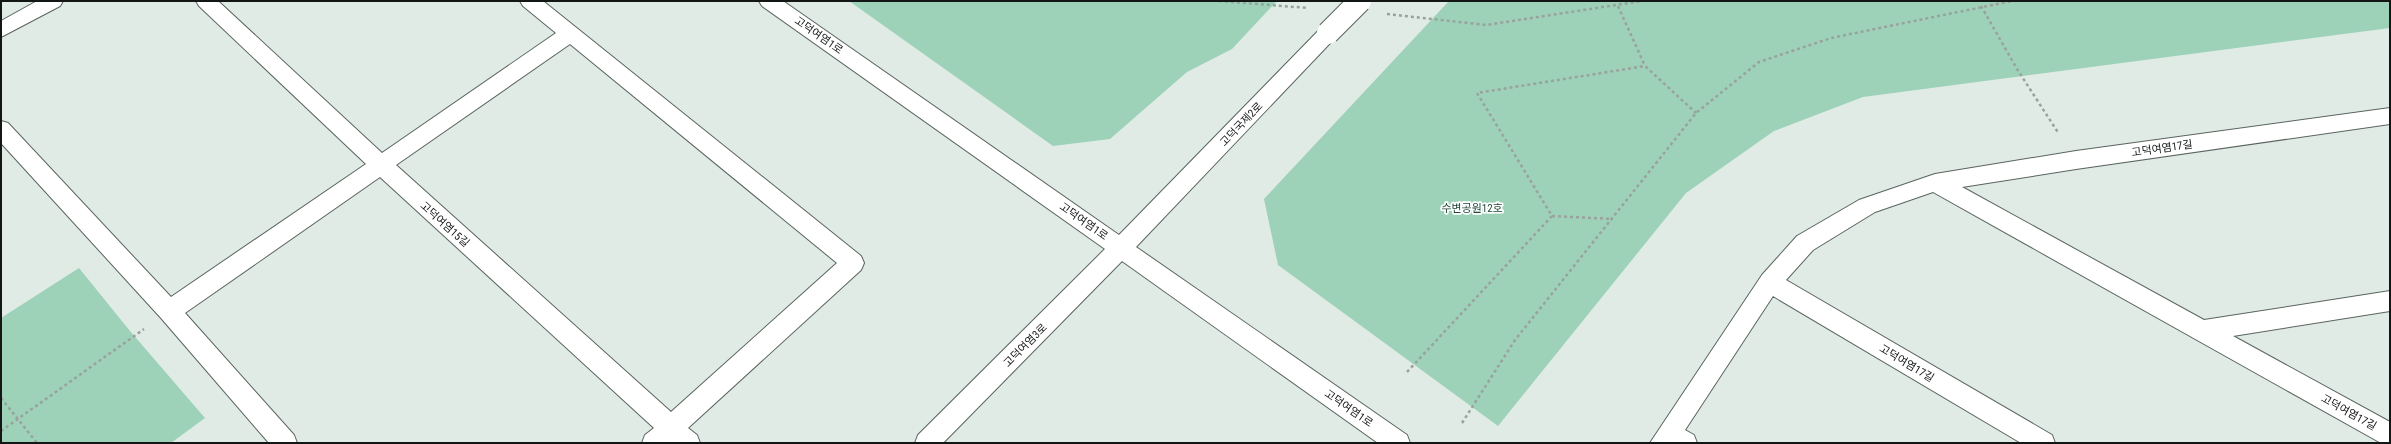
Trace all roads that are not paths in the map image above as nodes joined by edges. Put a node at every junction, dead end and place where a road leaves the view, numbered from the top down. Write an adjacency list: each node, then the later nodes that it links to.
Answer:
1 (53, 1): 6 (street)
2 (206, 1): 10 (street, 고덕여염15길)
3 (530, 1): 7 (street)
4 (769, 1): 12 (street, 고덕여염1로)
5 (1360, 1): 12 (street, 고덕국제2로, bridge)
6 (1, 30)
7 (571, 33): 10 (street); 17 (street)
8 (2390, 116): 11 (street, 고덕여염17길)
9 (1, 129): 15 (street)
10 (380, 164): 15 (street); 17 (street, 고덕여염15길)
11 (1935, 183): 13 (street, 고덕여염17길); 16 (street, 고덕여염17길)
12 (1122, 247): 23 (street, 고덕여염3로); 24 (street, 고덕여염1로)
13 (1770, 282): 19 (street, 고덕여염17길); 25 (street, 고덕여염17길)
14 (2390, 301): 16 (street)
15 (168, 311): 20 (street)
16 (2202, 331): 18 (street, 고덕여염17길)
17 (672, 428): 21 (street); 22 (street, 고덕여염15길)
18 (2390, 435)
19 (1672, 440)
20 (285, 443)
21 (654, 443)
22 (688, 443)
23 (927, 443)
24 (1398, 443)
25 (2043, 443)

